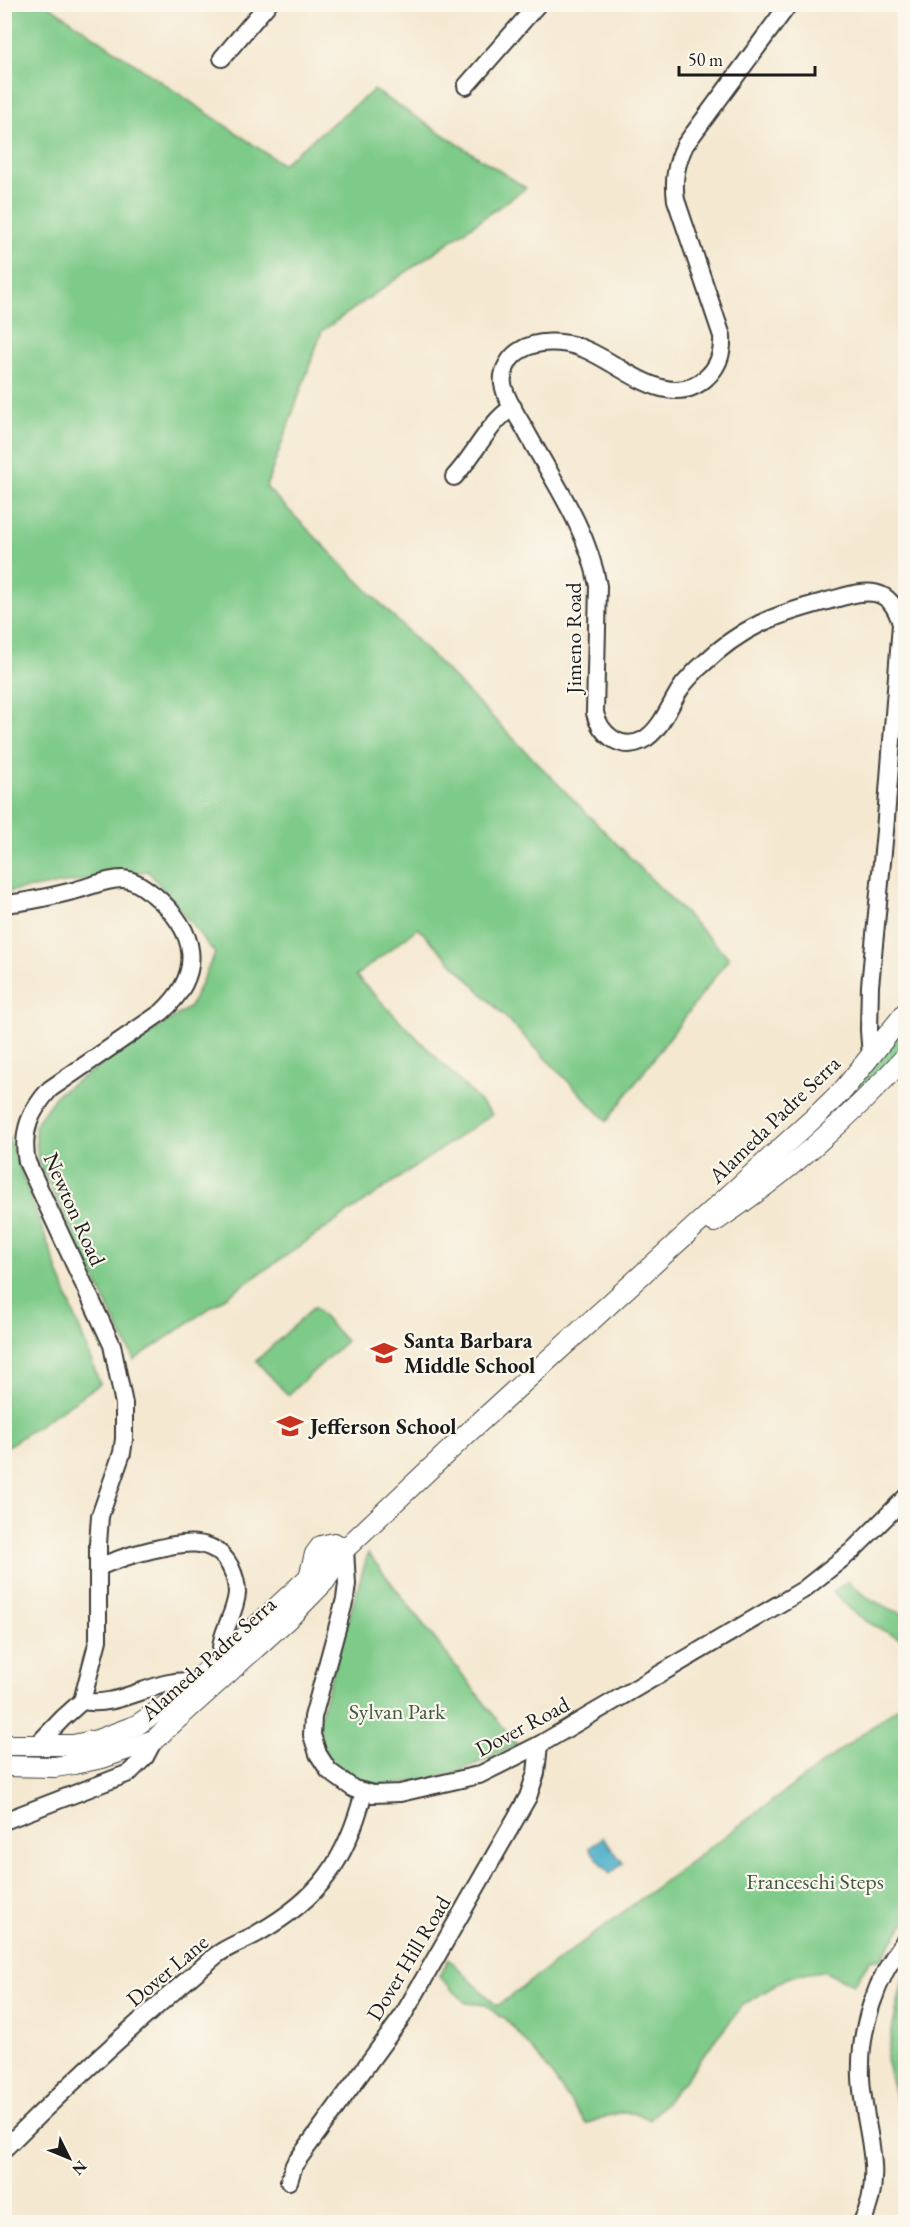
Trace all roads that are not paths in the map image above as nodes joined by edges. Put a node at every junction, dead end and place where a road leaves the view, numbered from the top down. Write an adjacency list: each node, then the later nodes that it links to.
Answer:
1 (268, 4): 4 (street)
2 (538, 4): 5 (street)
3 (789, 4): 6 (street, Jimeno Road)
4 (222, 58)
5 (466, 86)
6 (513, 407): 7 (street); 11 (street, Jimeno Road)
7 (454, 477)
8 (4, 904): 15 (street, Newton Road)
9 (906, 1012): 11 (street, Alameda Padre Serra)
10 (906, 1056): 12 (street, Alameda Padre Serra)
11 (871, 1057): 12 (street, Alameda Padre Serra)
12 (667, 1253): 14 (street, Alameda Padre Serra)
13 (906, 1497): 21 (street, Dover Road)
14 (345, 1549): 16 (street, Alameda Padre Serra); 19 (street, Alameda Padre Serra); 24 (street, Dover Road)
15 (99, 1567): 16 (street); 18 (street, Newton Road)
16 (221, 1659): 17 (street, Alameda Padre Serra)
17 (195, 1682): 18 (street); 22 (street, Alameda Padre Serra)
18 (82, 1701): 22 (street)
19 (154, 1740): 23 (street, Alameda Padre Serra); 25 (street)
20 (4, 1745): 22 (street, Alameda Padre Serra)
21 (539, 1745): 24 (street, Dover Road); 28 (street, Dover Hill Road)
22 (36, 1746)
23 (4, 1766)
24 (364, 1792): 27 (street, Dover Lane)
25 (4, 1821)
26 (906, 1939): 29 (street)
27 (4, 2149)
28 (289, 2181)
29 (862, 2223)

